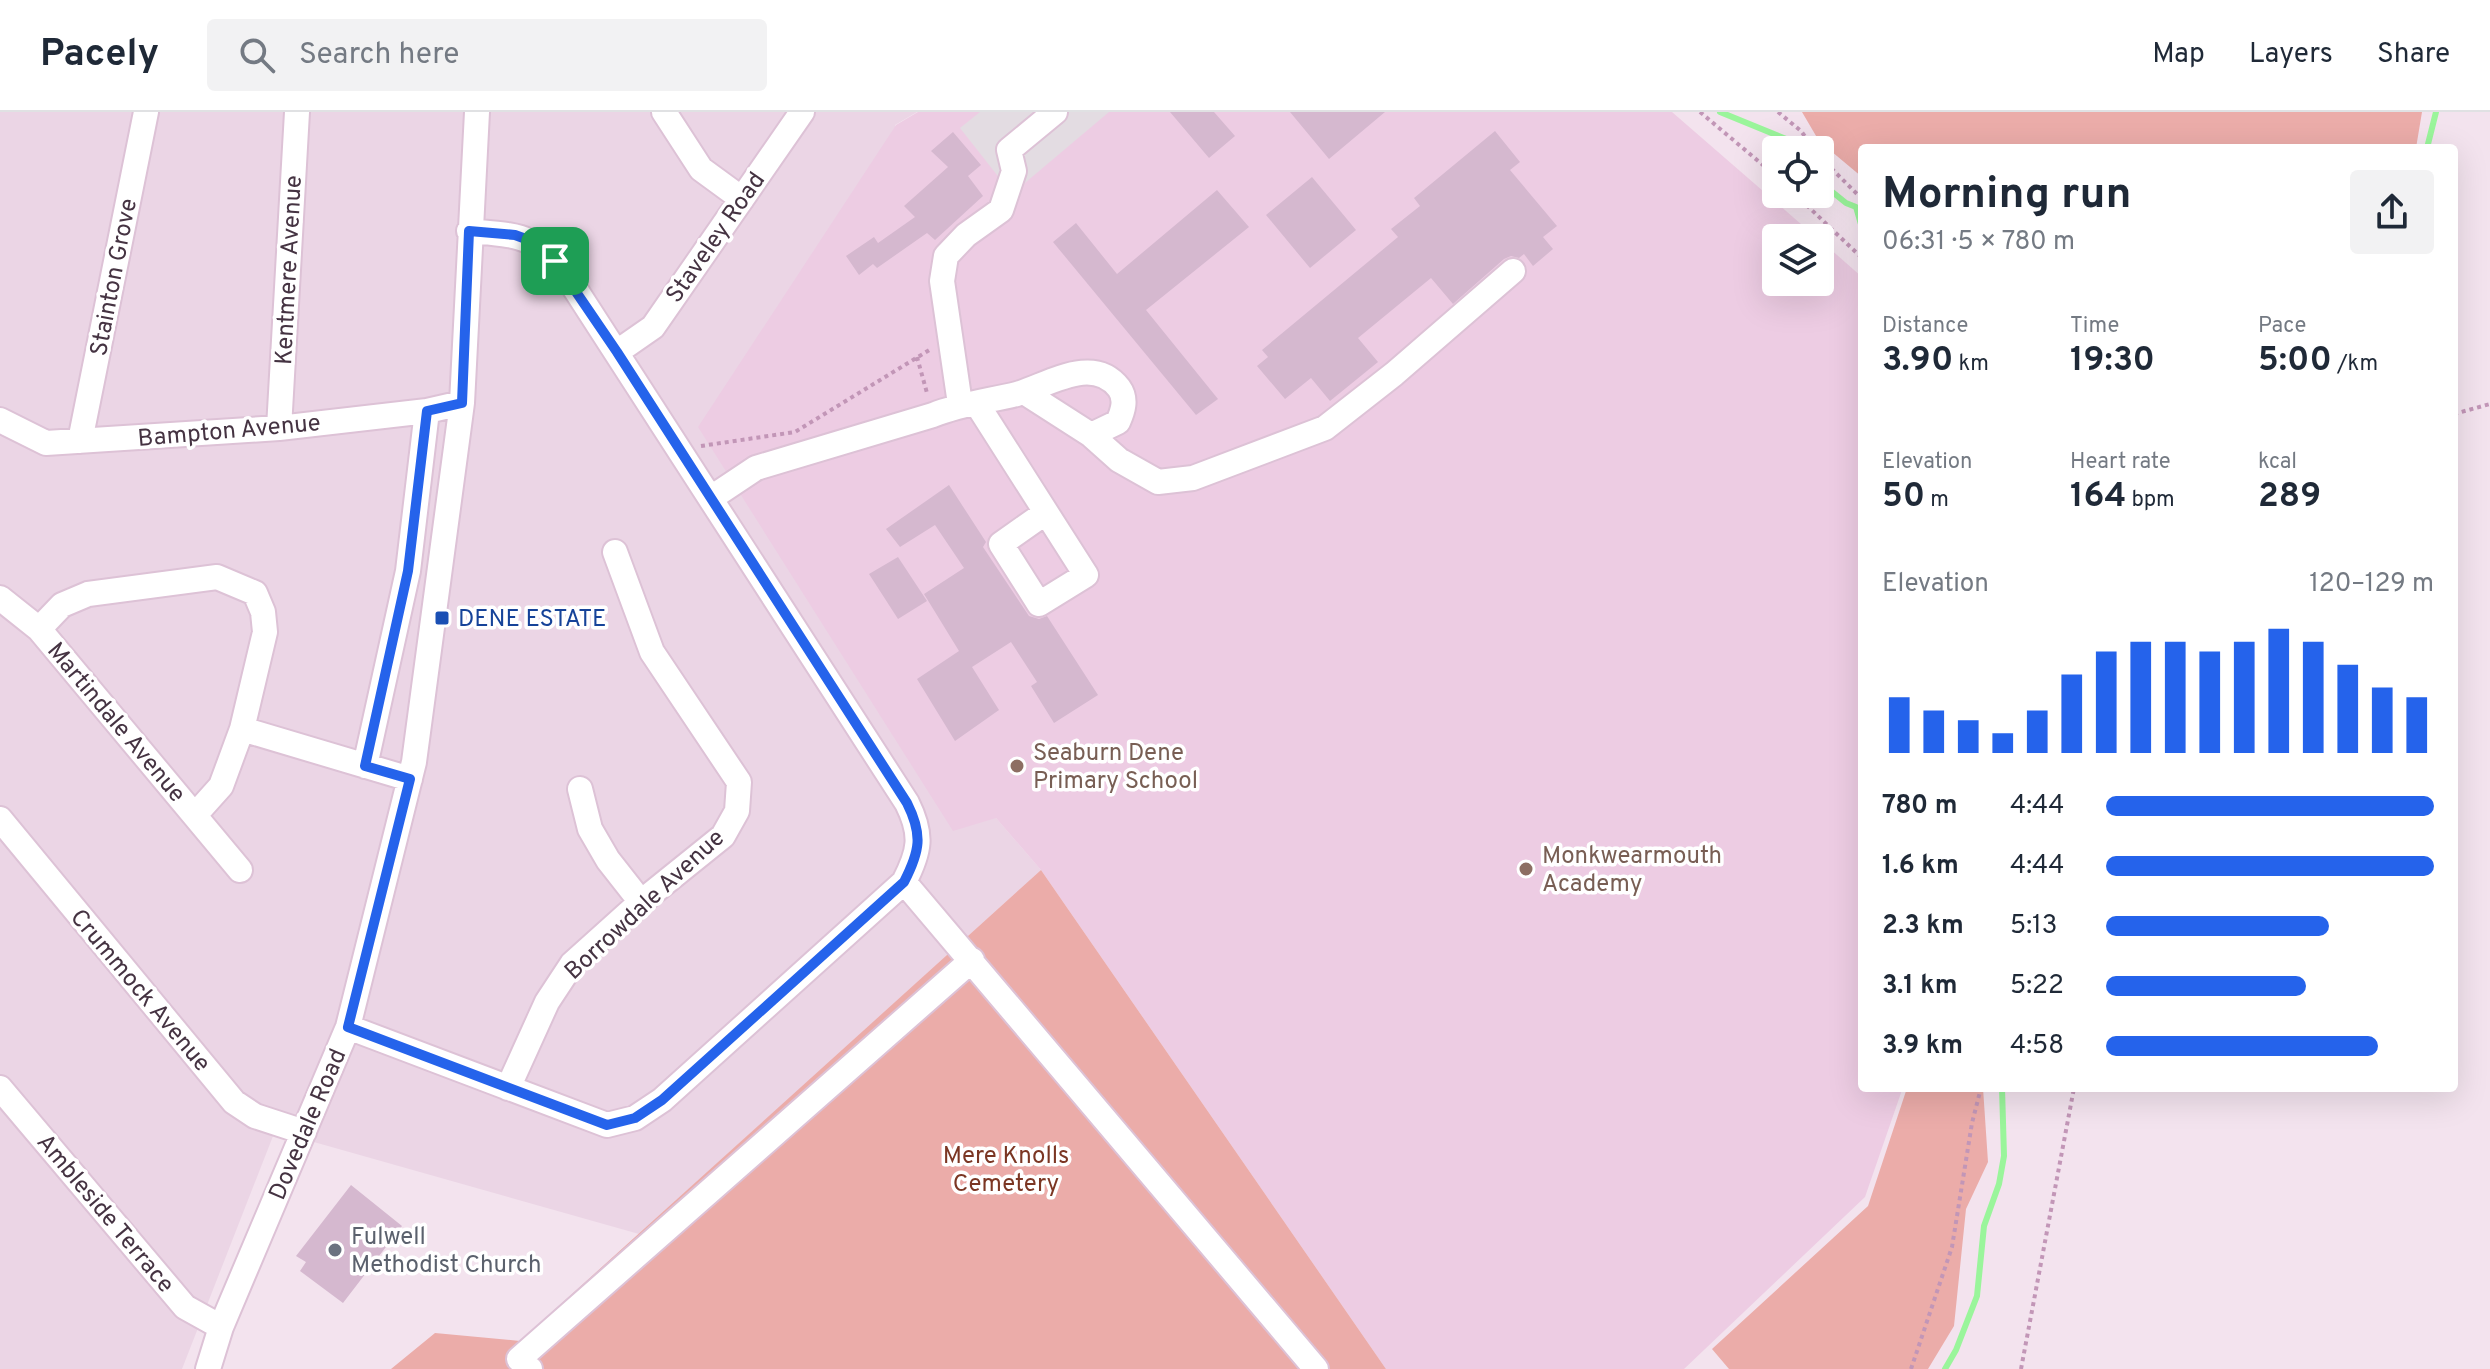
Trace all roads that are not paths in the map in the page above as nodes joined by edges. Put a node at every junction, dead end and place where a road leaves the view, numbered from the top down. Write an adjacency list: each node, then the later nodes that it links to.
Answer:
1 (146, 112): 18 (street, Stainton Grove)
2 (297, 112): 16 (street, Kentmere Avenue)
3 (477, 112): 8 (street, Dovedale Road)
4 (664, 112): 7 (street)
5 (802, 112): 7 (street, Staveley Road)
6 (1055, 112): 13 (street)
7 (742, 199): 10 (street, Staveley Road)
8 (469, 231): 10 (street); 12 (street, Dovedale Road)
9 (1513, 271): 17 (street)
10 (617, 352): 19 (street)
11 (1024, 392): 13 (street); 17 (street); 17 (street)
12 (462, 403): 14 (street, Bampton Avenue); 26 (street, Dovedale Road)
13 (968, 404): 19 (street); 20 (street)
14 (427, 411): 16 (street, Bampton Avenue); 25 (street)
15 (0, 420): 18 (street, Bampton Avenue)
16 (279, 428): 18 (street, Bampton Avenue)
17 (1091, 435)
18 (80, 441)
19 (711, 498): 31 (street)
20 (1045, 513)
21 (615, 552): 32 (street, Borrowdale Avenue)
22 (0, 598): 23 (street, Martindale Avenue)
23 (39, 629): 24 (street, Martindale Avenue); 28 (street, Martindale Avenue)
24 (242, 729): 25 (street); 28 (street, Martindale Avenue)
25 (365, 766): 26 (street)
26 (410, 779): 34 (street, Dovedale Road)
27 (580, 789): 32 (street)
28 (195, 815): 30 (street, Martindale Avenue)
29 (0, 819): 37 (street, Crummock Avenue)
30 (240, 870)
31 (904, 882): 33 (street); 36 (street)
32 (641, 902): 36 (street, Borrowdale Avenue)
33 (972, 960): 40 (street); 41 (street)
34 (348, 1027): 36 (street); 37 (street, Dovedale Road)
35 (0, 1088): 38 (street, Ambleside Terrace)
36 (508, 1088)
37 (304, 1132): 38 (street, Dovedale Road)
38 (221, 1327): 39 (street, Dovedale Road)
39 (208, 1369)
40 (530, 1369)
41 (1316, 1369)

